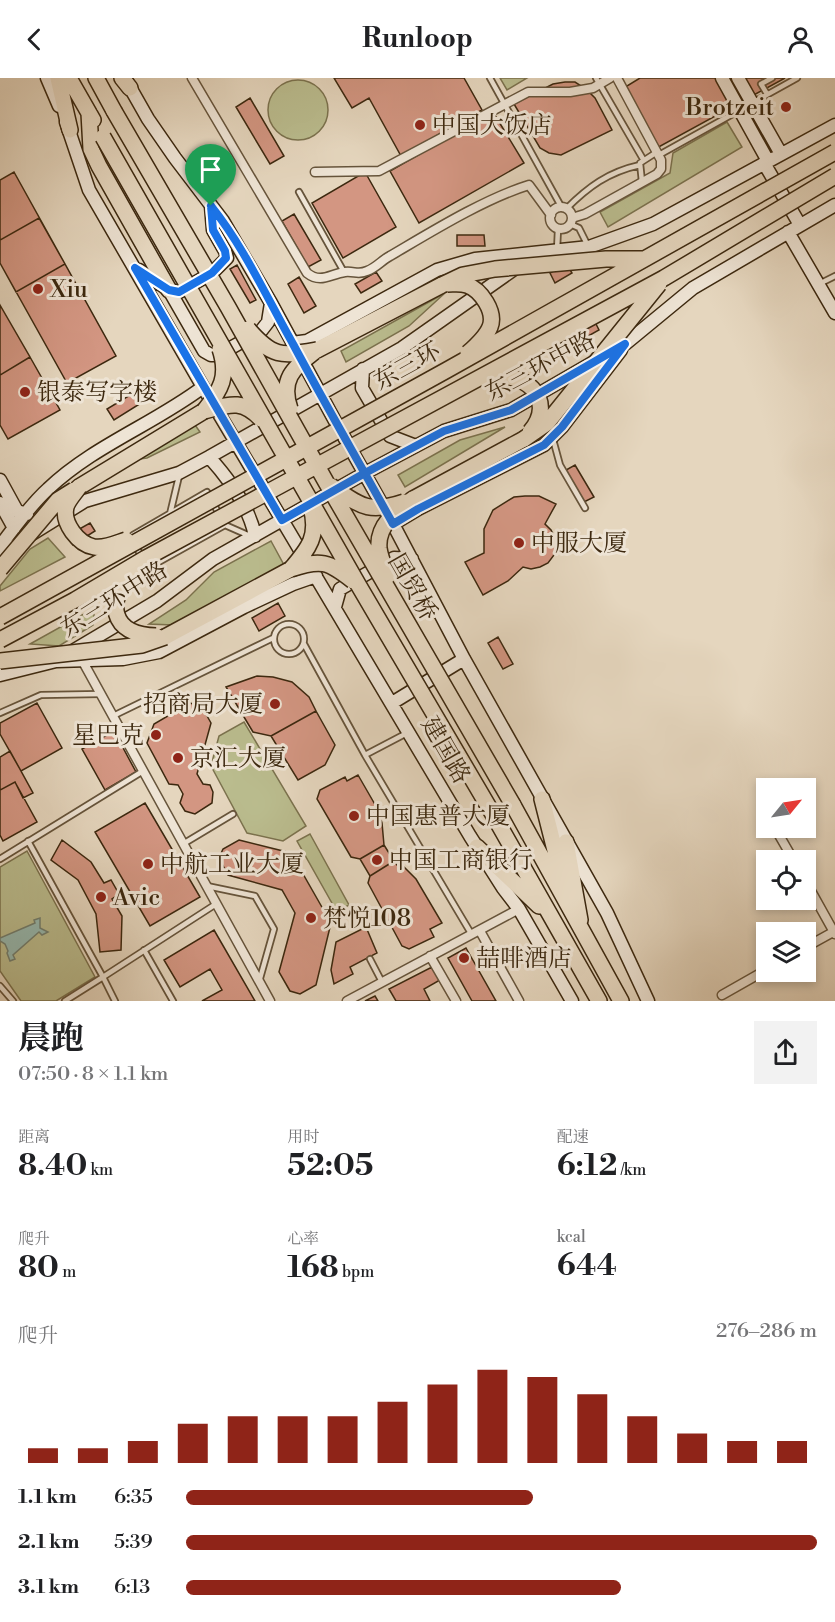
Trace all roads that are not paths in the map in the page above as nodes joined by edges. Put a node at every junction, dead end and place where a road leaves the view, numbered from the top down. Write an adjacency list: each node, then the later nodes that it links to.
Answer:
1 (47, 78): 21 (street, 建国路)
2 (58, 78): 21 (highway)
3 (69, 78): 19 (highway, 国贸桥)
4 (96, 78): 52 (highway, 国贸桥, bridge)
5 (192, 78): 45 (street)
6 (490, 78): 17 (lane)
7 (610, 78): 14 (street)
8 (616, 78): 23 (street)
9 (722, 78): 18 (street)
10 (738, 78): 16 (street)
11 (772, 78): 15 (lane)
12 (797, 78): 15 (lane)
13 (127, 80): 33 (street)
14 (598, 81): 17 (street); 25 (lane)
15 (767, 94): 16 (lane)
16 (752, 103): 24 (street)
17 (505, 105): 28 (street); 34 (lane)
18 (740, 110): 23 (lane); 26 (street)
19 (89, 113): 50 (highway); 54 (highway, 国贸桥, bridge)
20 (835, 125): 24 (street)
21 (70, 130): 44 (street, 建国路)
22 (835, 152): 43 (highway, 东三环, bridge)
23 (658, 154): 25 (lane); 30 (street)
24 (781, 154): 26 (street)
25 (644, 159): 27 (lane)
26 (766, 162): 37 (street); 40 (street)
27 (640, 165): 30 (lane); 34 (lane)
28 (315, 172)
29 (835, 176): 47 (highway, 东三环, bridge)
30 (642, 183): 36 (street)
31 (299, 192): 45 (lane)
32 (835, 205): 37 (street, 东三环中路)
33 (211, 206): 50 (street); 51 (street)
34 (564, 208): 35 (street); 36 (street)
35 (551, 215): 38 (street); 45 (street)
36 (571, 221): 38 (street); 40 (lane)
37 (800, 225): 39 (street, 东三环中路)
38 (558, 229): 41 (lane)
39 (788, 232): 49 (street); 56 (street, 东三环中路)
40 (589, 247): 41 (street)
41 (557, 251): 42 (street)
42 (537, 254): 55 (street); 58 (street)
43 (645, 259): 48 (highway, bridge); 59 (highway, 东三环, bridge)
44 (135, 268): 50 (street); 60 (street, 建国路)
45 (344, 272)
46 (835, 276): 49 (lane)
47 (664, 278): 61 (highway, 东三环, bridge); 67 (highway, bridge)
48 (442, 285): 57 (highway); 59 (highway, bridge)
49 (819, 285): 53 (street)
50 (169, 290): 51 (street)
51 (271, 303): 55 (street)
52 (228, 307): 57 (highway, bridge); 64 (highway, 国贸桥, bridge)
53 (835, 313)
54 (215, 332): 63 (highway, bridge); 65 (highway, 国贸桥, bridge)
55 (292, 343): 62 (street)
56 (625, 344): 66 (street); 69 (street, 东三环中路)
57 (317, 350): 64 (highway, bridge)
58 (363, 369): 62 (street); 69 (street)
59 (447, 370): 86 (highway, 东三环, bridge)
60 (203, 387): 68 (street, 建国路); 80 (street)
61 (458, 390): 67 (highway, bridge); 90 (highway, 东三环, bridge)
62 (320, 393): 68 (street); 72 (street)
63 (204, 411): 65 (highway, bridge); 75 (highway)
64 (295, 425): 74 (highway, 国贸桥, bridge)
65 (273, 434): 76 (highway, 国贸桥, bridge)
66 (551, 438): 79 (lane); 83 (street)
67 (524, 439): 77 (highway)
68 (236, 442): 70 (street); 82 (street, 建国路)
69 (416, 446): 72 (street, 东三环中路)
70 (209, 457): 71 (street); 87 (street)
71 (179, 473): 81 (lane); 89 (street)
72 (365, 473): 82 (street, 东三环中路); 83 (street)
73 (0, 480): 80 (street)
74 (326, 482): 77 (highway, bridge); 96 (highway, 国贸桥, bridge)
75 (79, 487): 86 (highway, bridge); 92 (highway, bridge)
76 (307, 493): 93 (highway, bridge); 95 (highway, 国贸桥, bridge)
77 (413, 499): 96 (highway, bridge)
78 (0, 503): 85 (street)
79 (585, 508)
80 (27, 514): 85 (street)
81 (170, 514): 84 (lane); 84 (lane)
82 (282, 520): 87 (street, 东三环中路); 94 (street, 建国路)
83 (393, 524): 91 (street)
84 (225, 525): 87 (lane)
85 (14, 528): 88 (street)
86 (155, 531): 98 (highway, 东三环, bridge)
87 (253, 536): 106 (street, 东三环中路)
88 (0, 546)
89 (0, 555)
90 (146, 558): 99 (highway, bridge); 101 (highway, 东三环, bridge)
91 (412, 559): 97 (street); 103 (street)
92 (0, 569)
93 (291, 570): 95 (highway, bridge); 99 (highway)
94 (316, 576): 97 (street, 建国路); 104 (street)
95 (359, 586): 127 (highway, 国贸桥, bridge)
96 (397, 605): 125 (highway, 国贸桥, bridge)
97 (335, 607): 109 (street, 建国路)
98 (0, 617)
99 (165, 637): 105 (highway, bridge)
100 (273, 638): 102 (lane); 102 (lane); 111 (lane)
101 (0, 640)
102 (304, 644): 113 (lane)
103 (464, 659): 109 (street); 115 (street)
104 (82, 660): 106 (street); 108 (street)
105 (0, 661)
106 (56, 661): 107 (street, 东三环中路)
107 (0, 675)
108 (100, 694): 110 (lane); 111 (street)
109 (392, 703): 112 (street, 建国路)
110 (0, 713)
111 (113, 716): 114 (street)
112 (410, 732): 113 (lane); 120 (street, 建国路)
113 (365, 755): 130 (lane)
114 (143, 771): 117 (lane); 119 (street)
115 (543, 799): 118 (street); 125 (highway)
116 (233, 813): 119 (lane)
117 (28, 841): 121 (lane); 136 (lane)
118 (566, 842): 128 (highway); 152 (street)
119 (183, 844): 122 (street)
120 (477, 847): 126 (street, 建国路); 127 (highway)
121 (0, 859)
122 (206, 886): 124 (street); 137 (lane)
123 (816, 899): 129 (street)
124 (216, 904): 132 (lane); 137 (street)
125 (568, 908): 128 (highway)
126 (519, 909): 130 (street); 149 (street, 建国路)
127 (550, 916): 150 (highway)
128 (582, 932): 151 (highway)
129 (835, 932): 131 (street)
130 (476, 933): 133 (street); 148 (street)
131 (816, 942)
132 (144, 950): 136 (lane); 144 (lane)
133 (430, 956): 138 (street); 147 (street)
134 (370, 959): 138 (lane)
135 (756, 976): 140 (street)
136 (103, 977): 142 (lane); 143 (lane)
137 (260, 981): 145 (street)
138 (382, 982): 146 (street)
139 (0, 986): 141 (lane)
140 (722, 995)
141 (13, 1001)
142 (65, 1001)
143 (116, 1001)
144 (173, 1001)
145 (270, 1001)
146 (347, 1001)
147 (456, 1001)
148 (519, 1001)
149 (572, 1001)
150 (598, 1001)
151 (621, 1001)
152 (648, 1001)

